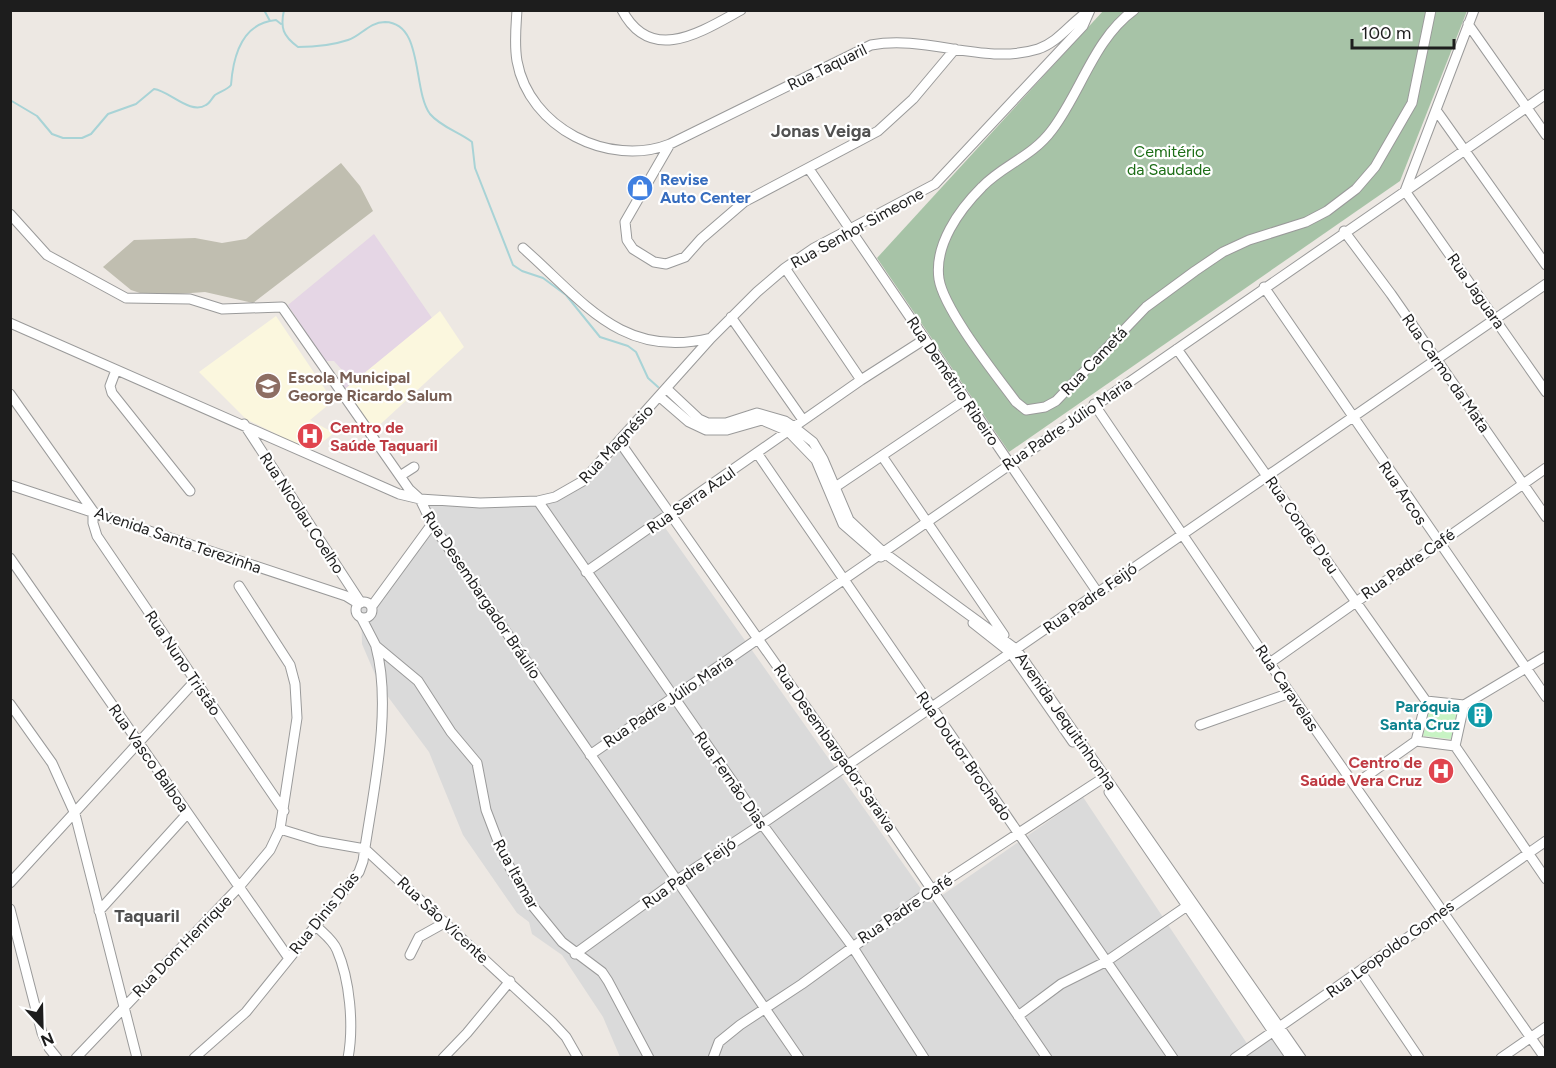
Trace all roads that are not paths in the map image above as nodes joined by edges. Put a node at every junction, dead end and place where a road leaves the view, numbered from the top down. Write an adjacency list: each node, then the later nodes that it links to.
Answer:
1 (517, 10): 16 (street, Rua Taquaril)
2 (622, 10): 3 (street)
3 (741, 10)
4 (1067, 10): 9 (street)
5 (1090, 10): 9 (street, Rua Taquaril)
6 (1134, 10): 7 (street, Rua Cametá)
7 (1431, 10)
8 (1474, 10): 10 (street)
9 (1080, 22): 11 (street, Rua Taquaril); 21 (street, Rua Senhor Simeone)
10 (1468, 24): 13 (street); 14 (street)
11 (955, 49): 16 (street, Rua Taquaril); 18 (street)
12 (1545, 94): 13 (street, Rua Padre Júlio Maria)
13 (1527, 108): 15 (street); 17 (street, Rua Padre Júlio Maria)
14 (1436, 110): 17 (street); 19 (street)
15 (1545, 135)
16 (670, 144): 18 (street)
17 (1466, 149): 19 (street, Rua Padre Júlio Maria); 24 (street)
18 (809, 168): 21 (street, Rua Demétrio Ribeiro)
19 (1405, 190): 22 (street, Rua Padre Júlio Maria); 29 (street, Rua Jaguara)
20 (10, 214): 53 (street)
21 (849, 229): 25 (street, Rua Senhor Simeone); 32 (street, Rua Demétrio Ribeiro)
22 (1344, 231): 27 (street, Rua Padre Júlio Maria); 34 (street, Rua Carmo da Mata)
23 (523, 248): 31 (street)
24 (1545, 265)
25 (785, 268): 28 (street, Rua Senhor Simeone); 36 (street)
26 (1545, 284): 29 (street, Rua Padre Feijó)
27 (1264, 287): 33 (street, Rua Padre Júlio Maria); 42 (street, Rua Arcos)
28 (731, 317): 31 (street, Rua Senhor Simeone); 43 (street)
29 (1494, 318): 34 (street, Rua Padre Feijó); 37 (street, Rua Jaguara)
30 (10, 323): 35 (street, Rua Desembargador Bráulio)
31 (711, 338): 38 (street, Rua Senhor Simeone)
32 (925, 339): 36 (street, Rua Serra Azul); 40 (street, Rua Demétrio Ribeiro)
33 (1177, 349): 41 (street, Rua Padre Júlio Maria); 52 (street, Rua Conde D'eu)
34 (1436, 357): 42 (street, Rua Padre Feijó); 54 (street, Rua Carmo da Mata)
35 (116, 370): 44 (street, Rua Desembargador Bráulio); 57 (street)
36 (861, 380): 43 (street, Rua Serra Azul)
37 (1545, 392)
38 (664, 393): 45 (street, Avenida Jequitinhonha); 46 (street, Rua Magnésio)
39 (10, 394): 60 (street)
40 (966, 399): 48 (street); 49 (street, Rua Demétrio Ribeiro)
41 (1094, 404): 49 (street, Rua Padre Júlio Maria); 65 (street, Rua Caravelas)
42 (1350, 416): 52 (street, Rua Padre Feijó); 66 (street, Rua Arcos)
43 (803, 420): 45 (street, Rua Serra Azul)
44 (244, 424): 58 (street, Rua Desembargador Bráulio); 74 (street, Rua Nicolau Coelho)
45 (791, 429): 47 (street, Rua Serra Azul); 56 (street, Avenida Jequitinhonha)
46 (619, 441): 59 (street, Rua Magnésio); 61 (street, Rua Desembargador Saraiva)
47 (757, 453): 61 (street, Rua Serra Azul); 70 (street, Rua Doutor Brochado)
48 (882, 456): 56 (street); 63 (street)
49 (1009, 464): 63 (street, Rua Padre Júlio Maria); 72 (street, Rua Demétrio Ribeiro)
50 (414, 467): 53 (street)
51 (1545, 468): 54 (street, Rua Padre Café)
52 (1266, 475): 65 (street, Rua Padre Feijó); 73 (street, Rua Conde D'eu)
53 (400, 476): 58 (street)
54 (1523, 484): 62 (street, Rua Carmo da Mata); 66 (street, Rua Padre Café)
55 (10, 485): 60 (street, Avenida Santa Terezinha)
56 (832, 489): 67 (street, Avenida Jequitinhonha)
57 (190, 491)
58 (420, 499): 59 (street, Rua Magnésio); 64 (street, Rua Desembargador Bráulio)
59 (538, 501): 69 (street, Rua Fernão Dias)
60 (93, 511): 74 (street, Avenida Santa Terezinha); 85 (street, Rua Nuno Tristão)
61 (670, 515): 69 (street, Rua Serra Azul); 79 (street, Rua Desembargador Saraiva)
62 (1545, 517)
63 (926, 522): 67 (street, Rua Padre Júlio Maria); 76 (street)
64 (432, 524): 75 (street); 97 (street, Rua Desembargador Bráulio)
65 (1182, 534): 72 (street, Rua Padre Feijó); 83 (street, Rua Caravelas)
66 (1437, 542): 73 (street, Rua Padre Café); 84 (street, Rua Arcos)
67 (880, 554): 70 (street, Rua Padre Júlio Maria); 78 (street, Avenida Jequitinhonha)
68 (10, 558): 95 (street, Rua Vasco Balboa)
69 (586, 572): 88 (street, Rua Fernão Dias)
70 (843, 581): 79 (street, Rua Padre Júlio Maria); 92 (street, Rua Doutor Brochado)
71 (239, 586): 101 (street, Rua Dom Henrique)
72 (1098, 593): 80 (street, Rua Padre Feijó)
73 (1355, 601): 83 (street, Rua Padre Café); 89 (street, Rua Conde D'eu)
74 (358, 605): 75 (street); 77 (street)
75 (372, 606): 77 (street)
76 (987, 611): 78 (street); 80 (street)
77 (365, 618): 81 (street, Rua Dinis Dias)
78 (979, 623): 80 (street, Avenida Jequitinhonha)
79 (759, 639): 88 (street, Rua Padre Júlio Maria); 98 (street, Rua Desembargador Saraiva)
80 (1013, 649): 92 (street, Rua Padre Feijó); 99 (street, Avenida Jequitinhonha); 110 (street, Avenida Jequitinhonha)
81 (380, 653): 108 (street, Rua Dinis Dias); 123 (street, Rua Itamar)
82 (1545, 656): 84 (street)
83 (1271, 662): 86 (street, Rua Caravelas)
84 (1526, 668): 87 (street, Rua Arcos); 91 (street)
85 (195, 681): 95 (street); 101 (street, Rua Nuno Tristão)
86 (1290, 693): 93 (street); 100 (street, Rua Caravelas)
87 (1545, 697)
88 (673, 699): 97 (street, Rua Padre Júlio Maria); 104 (street, Rua Fernão Dias)
89 (1426, 701): 91 (street); 94 (street)
90 (10, 704): 102 (street)
91 (1464, 705): 96 (street)
92 (931, 707): 98 (street, Rua Padre Feijó); 106 (street, Rua Doutor Brochado)
93 (1200, 725)
94 (1416, 741): 96 (street); 100 (street)
95 (137, 742): 102 (street); 103 (street, Rua Vasco Balboa)
96 (1455, 746): 109 (street)
97 (590, 755): 112 (street, Rua Desembargador Bráulio)
98 (846, 764): 104 (street, Rua Padre Feijó); 115 (street, Rua Desembargador Saraiva)
99 (1100, 780): 106 (street, Rua Padre Café); 110 (street, Avenida Jequitinhonha)
100 (1354, 785): 118 (street, Rua Caravelas)
101 (284, 811): 105 (street, Rua Dom Henrique)
102 (75, 814): 113 (street); 119 (street)
103 (188, 814): 114 (street, Rua Vasco Balboa); 119 (street)
104 (762, 824): 112 (street, Rua Padre Feijó); 122 (street, Rua Fernão Dias)
105 (280, 829): 108 (street); 114 (street, Rua Dom Henrique)
106 (1019, 834): 115 (street, Rua Padre Café); 126 (street, Rua Doutor Brochado)
107 (1545, 841): 109 (street, Rua Leopoldo Gomes)
108 (365, 849): 120 (street, Rua São Vicente); 121 (street, Rua Dinis Dias)
109 (1528, 853): 111 (street); 118 (street, Rua Leopoldo Gomes)
110 (1161, 863): 116 (street, Avenida Jequitinhonha)
111 (1545, 879)
112 (677, 880): 123 (street, Rua Padre Feijó); 130 (street, Rua Desembargador Bráulio)
113 (10, 883)
114 (239, 887): 125 (street, Rua Vasco Balboa); 129 (street, Rua Dom Henrique)
115 (933, 889): 122 (street, Rua Padre Café); 131 (street, Rua Desembargador Saraiva)
116 (1190, 905): 126 (street); 133 (street, Avenida Jequitinhonha)
117 (10, 909): 136 (street)
118 (1443, 910): 127 (street, Rua Leopoldo Gomes); 134 (street, Rua Caravelas)
119 (99, 911): 129 (street)
120 (446, 922): 124 (street); 128 (street, Rua São Vicente)
121 (316, 926): 125 (street, Rua Dinis Dias); 139 (street)
122 (852, 946): 130 (street, Rua Padre Café); 145 (street, Rua Fernão Dias)
123 (574, 954): 142 (street, Rua Itamar)
124 (410, 955)
125 (288, 957): 138 (street, Rua Dinis Dias)
126 (1107, 962): 131 (street); 147 (street, Rua Doutor Brochado)
127 (1360, 971): 133 (street, Rua Leopoldo Gomes); 151 (street)
128 (510, 981): 140 (street); 141 (street, Rua São Vicente)
129 (124, 1006): 135 (street); 137 (street, Rua Dom Henrique)
130 (765, 1008): 143 (street, Rua Padre Café); 144 (street, Rua Desembargador Bráulio)
131 (1018, 1016): 146 (street, Rua Desembargador Saraiva)
132 (1545, 1027): 134 (street)
133 (1276, 1029): 148 (street, Rua Leopoldo Gomes); 149 (street, Avenida Jequitinhonha); 150 (street, Avenida Jequitinhonha)
134 (1531, 1037): 152 (street); 153 (street, Rua Caravelas)
135 (135, 1056)
136 (57, 1058)
137 (76, 1058)
138 (194, 1058)
139 (348, 1058)
140 (443, 1058)
141 (578, 1058)
142 (649, 1058)
143 (713, 1058)
144 (799, 1058)
145 (924, 1058)
146 (1047, 1058)
147 (1173, 1058)
148 (1235, 1058)
149 (1291, 1058)
150 (1301, 1058)
151 (1419, 1058)
152 (1501, 1058)
153 (1545, 1058)

